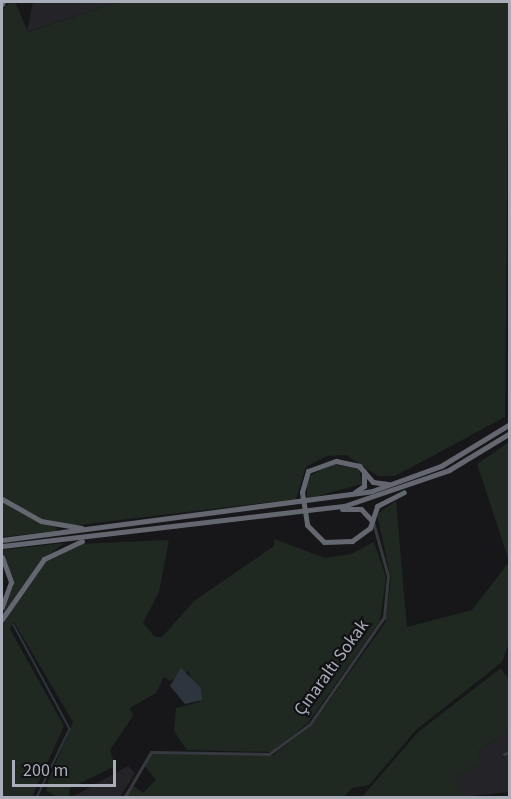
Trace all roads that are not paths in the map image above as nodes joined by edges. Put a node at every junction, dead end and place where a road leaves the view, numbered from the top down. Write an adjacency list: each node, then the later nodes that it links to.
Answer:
1 (510, 424): 5 (highway)
2 (510, 433): 4 (highway)
3 (363, 470): 5 (highway); 7 (highway); 9 (highway, bridge)
4 (448, 470): 8 (highway); 9 (highway)
5 (404, 482): 7 (highway)
6 (2, 499): 10 (highway)
7 (328, 500): 10 (highway)
8 (299, 514): 9 (highway); 11 (highway)
9 (372, 522): 19 (street, Çınaraltı Sokak)
10 (112, 527): 12 (highway)
11 (92, 537): 13 (highway); 16 (highway)
12 (2, 540)
13 (2, 546)
14 (2, 557): 15 (highway)
15 (2, 607)
16 (2, 619)
17 (510, 752): 18 (street)
18 (504, 754)
19 (124, 798)

